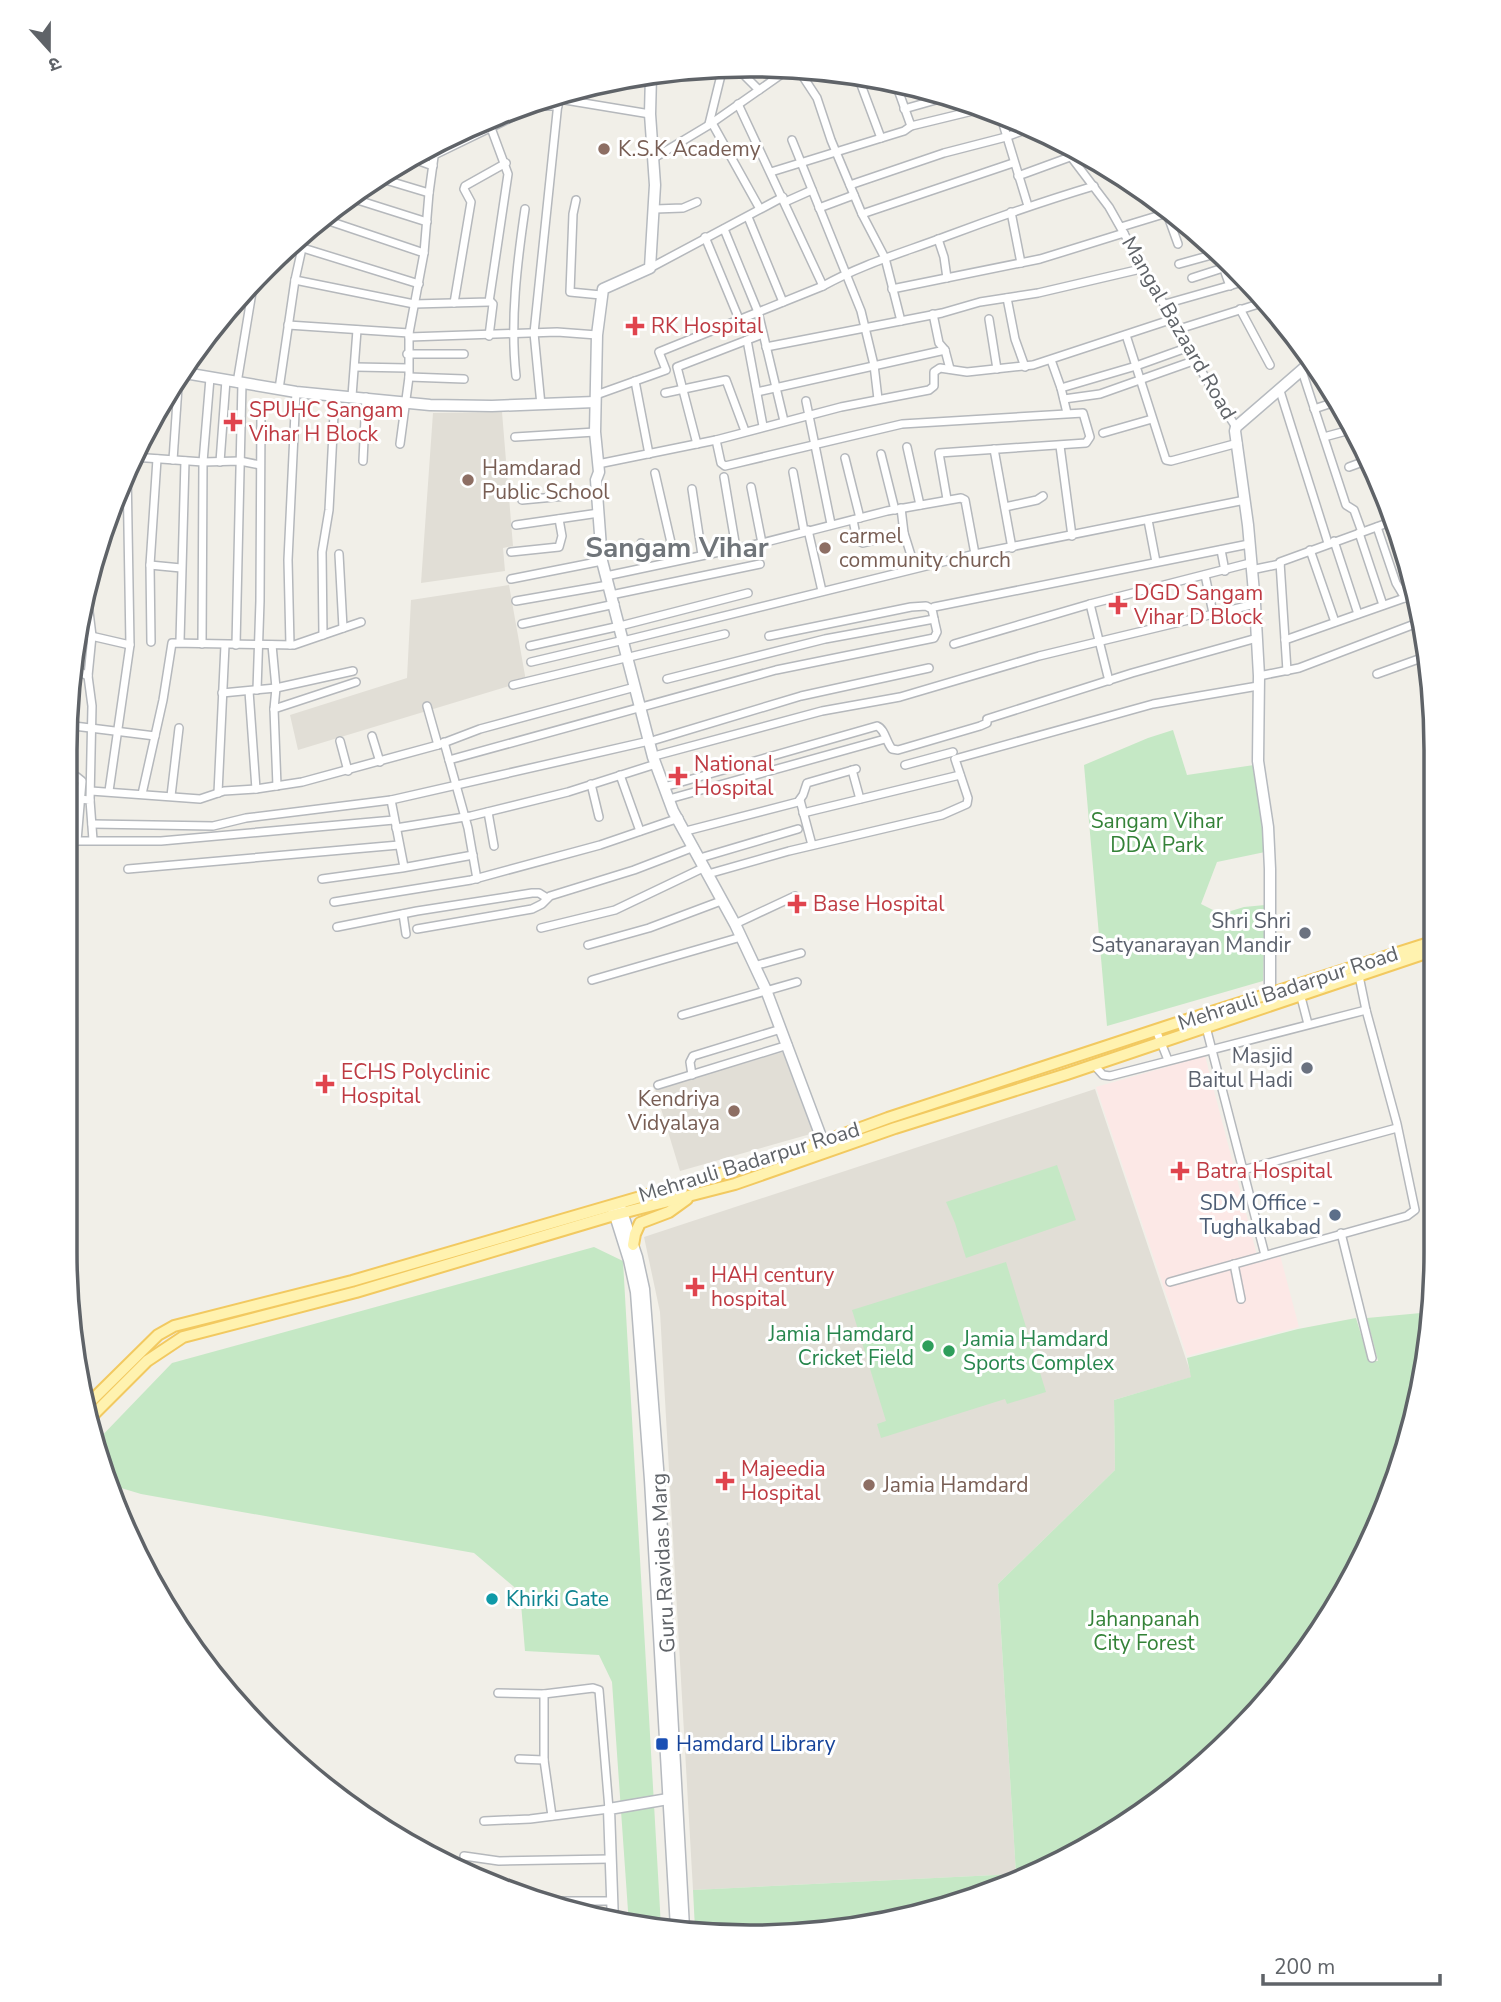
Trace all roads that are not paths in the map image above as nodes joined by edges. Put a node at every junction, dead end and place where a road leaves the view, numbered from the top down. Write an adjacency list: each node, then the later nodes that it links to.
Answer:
1 (746, 77): 7 (street)
2 (721, 78): 16 (street)
3 (777, 78): 7 (street)
4 (805, 79): 25 (street)
5 (651, 85): 15 (street)
6 (862, 87): 21 (street)
7 (759, 90): 11 (street)
8 (899, 94): 13 (street)
9 (572, 101): 15 (street)
10 (930, 102): 13 (street)
11 (738, 104): 16 (street); 36 (street)
12 (558, 105): 104 (street)
13 (904, 109): 17 (street)
14 (966, 113): 17 (street)
15 (650, 114): 29 (street)
16 (711, 124): 29 (street); 52 (street)
17 (911, 126): 21 (street)
18 (1003, 126): 22 (street)
19 (491, 128): 32 (street)
20 (1019, 133): 22 (street)
21 (881, 138): 25 (street)
22 (1006, 138): 34 (street); 39 (street)
23 (469, 139): 26 (street)
24 (792, 140): 33 (street)
25 (836, 152): 33 (street); 39 (street)
26 (439, 154)
27 (434, 156): 35 (street)
28 (1070, 157): 37 (street)
29 (654, 158): 51 (street)
30 (1071, 159): 40 (street, Mangal Bazaard Road)
31 (423, 162): 35 (street)
32 (506, 163): 87 (street); 89 (street)
33 (801, 163): 36 (street); 41 (street)
34 (1013, 163): 37 (street); 54 (street)
35 (433, 166): 42 (street)
36 (771, 172): 45 (street)
37 (1018, 176): 48 (street)
38 (391, 182): 42 (street)
39 (850, 185): 43 (street)
40 (1094, 186): 48 (street); 61 (street, Mangal Bazaard Road)
41 (811, 190): 45 (street); 49 (street)
42 (429, 193): 58 (street)
43 (854, 195): 49 (street); 54 (street)
44 (576, 200): 84 (street)
45 (784, 200): 52 (street); 81 (street)
46 (361, 201): 58 (street)
47 (697, 202): 51 (street)
48 (1028, 206): 53 (street)
49 (820, 208): 75 (street)
50 (525, 209): 105 (street)
51 (655, 209): 71 (street)
52 (760, 209): 56 (street)
53 (1010, 212): 63 (street); 69 (street)
54 (862, 214): 68 (street)
55 (1158, 214): 61 (street)
56 (748, 218): 60 (street); 88 (street)
57 (332, 222): 66 (street)
58 (427, 222): 66 (street)
59 (1171, 224): 64 (street)
60 (724, 229): 62 (street); 94 (street)
61 (1122, 230): 69 (street); 72 (street, Mangal Bazaard Road)
62 (705, 237): 71 (street); 96 (street)
63 (938, 239): 68 (street); 76 (street)
64 (1178, 244)
65 (303, 248): 78 (street); 79 (street)
66 (424, 253): 79 (street)
67 (1207, 255): 70 (street)
68 (885, 258): 75 (street); 83 (street)
69 (1021, 263): 76 (street)
70 (1179, 264)
71 (650, 268): 84 (street)
72 (1145, 268): 85 (street); 90 (street, Mangal Bazaard Road)
73 (1221, 269): 77 (street)
74 (1224, 272): 82 (street)
75 (847, 273): 81 (street); 101 (street)
76 (947, 278): 83 (street)
77 (1192, 278)
78 (295, 280): 91 (street); 100 (street)
79 (419, 284): 91 (street)
80 (1236, 284): 82 (street)
81 (823, 286): 88 (street)
82 (1230, 286): 90 (street)
83 (892, 289): 99 (street)
84 (601, 295): 108 (street)
85 (1007, 298): 95 (street); 124 (street)
86 (250, 299): 137 (street)
87 (490, 301): 89 (street); 110 (street)
88 (783, 302): 94 (street)
89 (454, 303): 91 (street)
90 (1165, 303): 98 (street, Mangal Bazaard Road)
91 (414, 304): 107 (street)
92 (1256, 305): 93 (street)
93 (1240, 309): 102 (street); 120 (street)
94 (758, 312): 96 (street); 106 (street)
95 (933, 314): 99 (street); 114 (street)
96 (739, 319): 128 (street)
97 (989, 319): 127 (street)
98 (1173, 319): 102 (street, Mangal Bazaard Road); 109 (street)
99 (901, 321): 101 (street)
100 (288, 325): 103 (street); 140 (street)
101 (864, 328): 112 (street); 119 (street)
102 (1179, 329): 113 (street, Mangal Bazaard Road)
103 (357, 330): 107 (street); 122 (street)
104 (534, 333): 105 (street); 108 (street); 156 (street)
105 (514, 334): 110 (street); 132 (street)
106 (763, 334): 111 (street); 112 (street)
107 (409, 335): 110 (street); 115 (street)
108 (597, 335): 150 (street)
109 (1126, 335): 117 (street); 121 (street)
110 (489, 336)
111 (747, 340): 123 (street); 144 (street)
112 (766, 347): 138 (street)
113 (1189, 347): 118 (street, Mangal Bazaard Road); 121 (street)
114 (945, 350): 119 (street); 126 (street)
115 (407, 354): 116 (street); 130 (street)
116 (464, 354)
117 (1051, 360): 124 (street); 139 (street)
118 (1196, 360): 136 (street); 164 (street, Mangal Bazaard Road)
119 (874, 365): 138 (street); 151 (street)
120 (1270, 365)
121 (1136, 366): 136 (street); 139 (street)
122 (355, 367): 130 (street); 147 (street)
123 (677, 367): 128 (street); 141 (street)
124 (1025, 367): 127 (street)
125 (1305, 368): 129 (street)
126 (950, 369): 127 (street); 151 (street)
127 (997, 369)
128 (666, 370): 135 (street)
129 (1302, 371): 142 (street); 157 (street)
130 (409, 372): 134 (street); 154 (street)
131 (192, 375): 133 (street)
132 (516, 376)
133 (210, 378): 137 (street); 189 (street)
134 (464, 379)
135 (635, 381): 150 (street); 179 (street)
136 (1140, 381): 152 (street); 161 (street)
137 (235, 382): 140 (street); 186 (street); 188 (street)
138 (776, 386): 144 (street); 162 (street)
139 (1061, 388): 152 (street)
140 (279, 389): 143 (street)
141 (683, 389): 145 (street); 165 (street); 174 (street)
142 (1280, 391): 164 (street); 221 (street)
143 (296, 392): 146 (street); 283 (street)
144 (757, 392): 163 (street)
145 (665, 393)
146 (335, 395): 147 (street); 267 (street)
147 (352, 396): 148 (street)
148 (366, 397): 154 (street); 187 (street)
149 (177, 398): 184 (street)
150 (595, 399): 156 (street); 166 (street)
151 (878, 399): 160 (street)
152 (1064, 399): 159 (street)
153 (806, 401): 160 (street)
154 (406, 402): 156 (street); 173 (street)
155 (1328, 404): 157 (street)
156 (541, 405)
157 (1314, 409): 170 (street)
158 (261, 412): 191 (street)
159 (1067, 413): 175 (street); 176 (street)
160 (809, 415): 162 (street); 175 (street)
161 (1152, 419): 168 (street); 172 (street)
162 (784, 421): 163 (street)
163 (763, 426): 165 (street)
164 (1236, 427): 172 (street, Mangal Bazaard Road)
165 (745, 431): 171 (street)
166 (595, 432): 169 (street); 193 (street)
167 (1344, 432): 170 (street)
168 (1103, 433)
169 (515, 437)
170 (1324, 437): 217 (street)
171 (716, 440): 174 (street); 175 (street)
172 (1238, 443): 204 (street, Mangal Bazaard Road)
173 (400, 444)
174 (697, 444): 179 (street)
175 (816, 444): 212 (street)
176 (1060, 446): 178 (street); 219 (street)
177 (907, 447): 205 (street)
178 (994, 449): 202 (street); 206 (street)
179 (649, 454): 193 (street)
180 (881, 454): 207 (street)
181 (144, 458): 183 (street)
182 (845, 458): 210 (street)
183 (157, 459): 184 (street); 237 (street)
184 (173, 460): 185 (street)
185 (185, 461): 189 (street); 240 (street)
186 (240, 461): 188 (street); 191 (street); 280 (street)
187 (363, 461)
188 (220, 462): 189 (street)
189 (203, 463): 276 (street)
190 (1360, 463): 192 (street)
191 (260, 465): 281 (street)
192 (1349, 467)
193 (598, 468): 199 (street); 245 (street)
194 (793, 472): 216 (street)
195 (655, 473): 232 (street)
196 (724, 477): 224 (street)
197 (751, 487): 222 (street)
198 (692, 489): 231 (street)
199 (598, 494): 203 (street); 208 (street)
200 (127, 495): 278 (street)
201 (1044, 496): 206 (street)
202 (947, 499): 205 (street); 230 (street)
203 (522, 500)
204 (1245, 500): 211 (street); 223 (street, Mangal Bazaard Road)
205 (920, 505): 207 (street)
206 (1005, 507): 225 (street)
207 (898, 509): 210 (street); 218 (street)
208 (599, 513): 209 (street); 233 (street)
209 (559, 519): 213 (street); 228 (street)
210 (856, 519): 212 (street); 218 (street)
211 (1148, 520): 219 (street); 234 (street)
212 (831, 524): 216 (street)
213 (516, 525)
214 (1385, 525): 215 (street)
215 (1377, 527): 217 (street); 247 (street)
216 (806, 530): 222 (street); 246 (street)
217 (1360, 532): 221 (street); 253 (street)
218 (904, 533): 241 (street)
219 (1072, 536): 225 (street)
220 (641, 542): 238 (street)
221 (1331, 542): 227 (street); 256 (street)
222 (762, 543): 224 (street)
223 (1249, 544): 226 (street); 239 (street, Mangal Bazaard Road)
224 (736, 548): 231 (street)
225 (1012, 548): 230 (street)
226 (1221, 550): 234 (street); 242 (street)
227 (1310, 550): 236 (street); 260 (street)
228 (511, 552)
229 (339, 554): 264 (street)
230 (975, 554): 241 (street)
231 (702, 555): 232 (street)
232 (675, 559): 238 (street)
233 (602, 561): 244 (street); 245 (street)
234 (1156, 562): 254 (street)
235 (760, 564): 245 (street)
236 (1280, 564): 239 (street); 273 (street)
237 (150, 565): 240 (street); 275 (street)
238 (644, 567): 245 (street)
239 (1250, 567): 242 (street); 252 (street, Mangal Bazaard Road)
240 (181, 568): 274 (street)
241 (915, 568): 246 (street)
242 (1225, 571): 243 (street)
243 (1205, 575): 251 (street); 255 (street)
244 (511, 579)
245 (611, 588): 250 (street); 261 (street); 263 (street)
246 (822, 591): 271 (street)
247 (1405, 592)
248 (748, 593): 263 (street)
249 (1406, 597): 253 (street)
250 (516, 601)
251 (1090, 604): 272 (street); 277 (street)
252 (1255, 604): 255 (street); 270 (street, Mangal Bazaard Road)
253 (1383, 605): 256 (street)
254 (932, 609): 258 (street); 269 (street)
255 (1213, 613): 272 (street)
256 (1358, 614): 260 (street)
257 (90, 619): 268 (street)
258 (934, 619): 294 (street); 304 (street)
259 (361, 622): 264 (street)
260 (1335, 622): 273 (street)
261 (522, 624)
262 (1412, 624): 290 (street)
263 (622, 626): 271 (street); 284 (street)
264 (343, 628): 267 (street)
265 (725, 634): 285 (street)
266 (87, 635): 268 (street)
267 (323, 635): 283 (street)
268 (92, 636): 278 (street); 293 (street)
269 (769, 636)
270 (1257, 638): 295 (street); 296 (street, Mangal Bazaard Road)
271 (625, 640): 285 (street); 287 (street)
272 (1100, 640): 295 (street); 319 (street)
273 (1285, 640): 290 (street)
274 (180, 641): 276 (street); 311 (street)
275 (151, 642)
276 (202, 644): 279 (street)
277 (954, 644)
278 (130, 645): 309 (street)
279 (225, 645): 280 (street); 302 (street)
280 (236, 645): 281 (street)
281 (259, 645): 282 (street); 301 (street)
282 (272, 645): 283 (street); 300 (street)
283 (290, 645)
284 (530, 646)
285 (630, 658): 298 (street); 299 (street); 304 (street)
286 (1417, 659): 292 (street)
287 (531, 662)
288 (929, 668): 315 (street)
289 (353, 670): 300 (street)
290 (1287, 671): 296 (street)
291 (82, 673): 293 (street)
292 (1377, 674)
293 (88, 676): 307 (street)
294 (667, 679)
295 (1109, 681): 310 (street)
296 (1259, 681): 317 (street); 388 (street, Mangal Bazaard Road)
297 (356, 682): 305 (street)
298 (513, 685)
299 (635, 687): 304 (street); 316 (street)
300 (276, 688): 301 (street); 305 (street)
301 (253, 690): 302 (street); 332 (street)
302 (222, 693): 335 (street)
303 (427, 706): 316 (street)
304 (643, 706): 315 (street); 318 (street)
305 (274, 709): 329 (street)
306 (78, 726): 307 (street)
307 (92, 727): 309 (street); 327 (street)
308 (179, 728): 337 (street)
309 (118, 731): 311 (street); 334 (street)
310 (948, 735): 313 (street); 317 (street)
311 (155, 736): 336 (street)
312 (372, 736): 320 (street)
313 (885, 739): 331 (street); 340 (street)
314 (340, 741): 322 (street)
315 (652, 741): 319 (street); 330 (street)
316 (441, 744): 318 (street); 320 (street)
317 (954, 755): 321 (street); 324 (street)
318 (449, 760): 330 (street)
319 (657, 760): 323 (street); 331 (street)
320 (380, 762): 322 (street)
321 (905, 765)
322 (348, 771): 329 (street)
323 (620, 775): 328 (street); 353 (street)
324 (960, 775): 341 (street); 358 (street)
325 (77, 777): 326 (street)
326 (80, 778): 327 (street); 339 (street)
327 (92, 779): 333 (street)
328 (591, 784): 345 (street); 348 (street)
329 (277, 786): 332 (street)
330 (457, 786): 343 (street); 347 (street)
331 (667, 786): 340 (street)
332 (256, 789): 335 (street)
333 (91, 790): 334 (street); 342 (street)
334 (109, 791): 336 (street)
335 (218, 793): 337 (street)
336 (142, 794): 337 (street)
337 (171, 796)
338 (77, 798): 339 (street)
339 (81, 798): 342 (street); 356 (street)
340 (672, 799): 349 (street)
341 (860, 799): 344 (street); 346 (street)
342 (90, 800): 350 (street)
343 (391, 800): 350 (street); 351 (street)
344 (800, 800): 346 (street); 354 (street)
345 (488, 811): 347 (street); 359 (street)
346 (803, 813): 358 (street)
347 (466, 817): 351 (street); 361 (street)
348 (599, 817)
349 (678, 818): 353 (street); 354 (street)
350 (92, 824): 355 (street)
351 (395, 824): 355 (street); 357 (street)
352 (798, 829): 362 (street)
353 (640, 831): 365 (street)
354 (686, 831): 360 (street)
355 (93, 840): 356 (street)
356 (77, 841)
357 (399, 845): 363 (street); 364 (street)
358 (812, 845): 362 (street)
359 (494, 846)
360 (694, 848): 362 (street); 368 (street)
361 (473, 855): 363 (street); 365 (street)
362 (704, 866): 369 (street); 374 (street)
363 (404, 867): 366 (street)
364 (128, 869)
365 (477, 878): 370 (street)
366 (322, 879)
367 (795, 896): 372 (street)
368 (547, 898): 371 (street); 375 (street)
369 (721, 901): 372 (street); 378 (street)
370 (334, 902)
371 (402, 914): 373 (street); 376 (street)
372 (735, 924): 377 (street)
373 (337, 927)
374 (541, 928)
375 (417, 929)
376 (406, 934)
377 (741, 937): 383 (street); 385 (street)
378 (587, 945)
379 (1424, 945): 382 (main road, Mehrauli Badarpur Road)
380 (801, 953): 383 (street)
381 (1424, 953): 382 (main road, Mehrauli Badarpur Road)
382 (1375, 965): 384 (main road, Mehrauli Badarpur Road); 388 (main road, Mehrauli Badarpur Road)
383 (754, 966): 387 (street)
384 (1359, 976): 390 (street); 393 (main road, Mehrauli Badarpur Road)
385 (592, 980)
386 (797, 982): 387 (street)
387 (766, 990): 391 (street); 394 (street)
388 (1268, 995): 395 (main road, Mehrauli Badarpur Road)
389 (1302, 1001): 392 (street)
390 (1366, 1010): 392 (street); 404 (street)
391 (682, 1015)
392 (1308, 1024): 398 (street)
393 (1206, 1027): 396 (main road, Mehrauli Badarpur Road); 398 (street)
394 (781, 1029): 397 (street); 401 (street)
395 (1156, 1030): 396 (street); 403 (main road, Mehrauli Badarpur Road)
396 (1161, 1042): 399 (street); 400 (main road, Mehrauli Badarpur Road)
397 (788, 1045): 401 (street); 405 (street)
398 (1211, 1049): 399 (street); 406 (street)
399 (1168, 1060): 400 (street)
400 (1094, 1065): 403 (main road, Mehrauli Badarpur Road)
401 (692, 1075): 402 (street)
402 (658, 1085)
403 (885, 1126): 405 (main road, Mehrauli Badarpur Road); 407 (main road, Mehrauli Badarpur Road)
404 (1397, 1128): 406 (street); 409 (street)
405 (823, 1142): 408 (main road, Mehrauli Badarpur Road)
406 (1243, 1170): 411 (street)
407 (689, 1197): 408 (main road, Mehrauli Badarpur Road); 410 (main road)
408 (617, 1209): 410 (street, Guru Ravidas Marg); 416 (main road, Mehrauli Badarpur Road); 417 (main road, Mehrauli Badarpur Road); 422 (street, Guru Ravidas Marg)
409 (1341, 1233): 411 (street); 415 (street)
410 (633, 1245): 432 (street, Guru Ravidas Marg)
411 (1265, 1255): 412 (street)
412 (1234, 1264): 413 (street); 414 (street)
413 (1170, 1282)
414 (1241, 1299)
415 (1372, 1358)
416 (94, 1399)
417 (97, 1411)
418 (498, 1693): 419 (street)
419 (544, 1694): 421 (street); 423 (street)
420 (519, 1759): 421 (street)
421 (544, 1760): 424 (street)
422 (668, 1798): 423 (street); 431 (street, Guru Ravidas Marg)
423 (609, 1809): 424 (street); 427 (street)
424 (552, 1816): 425 (street)
425 (484, 1821)
426 (464, 1857): 427 (street)
427 (610, 1859): 429 (street)
428 (573, 1901): 429 (street)
429 (611, 1901): 430 (street)
430 (611, 1910)
431 (676, 1920)
432 (684, 1921)

